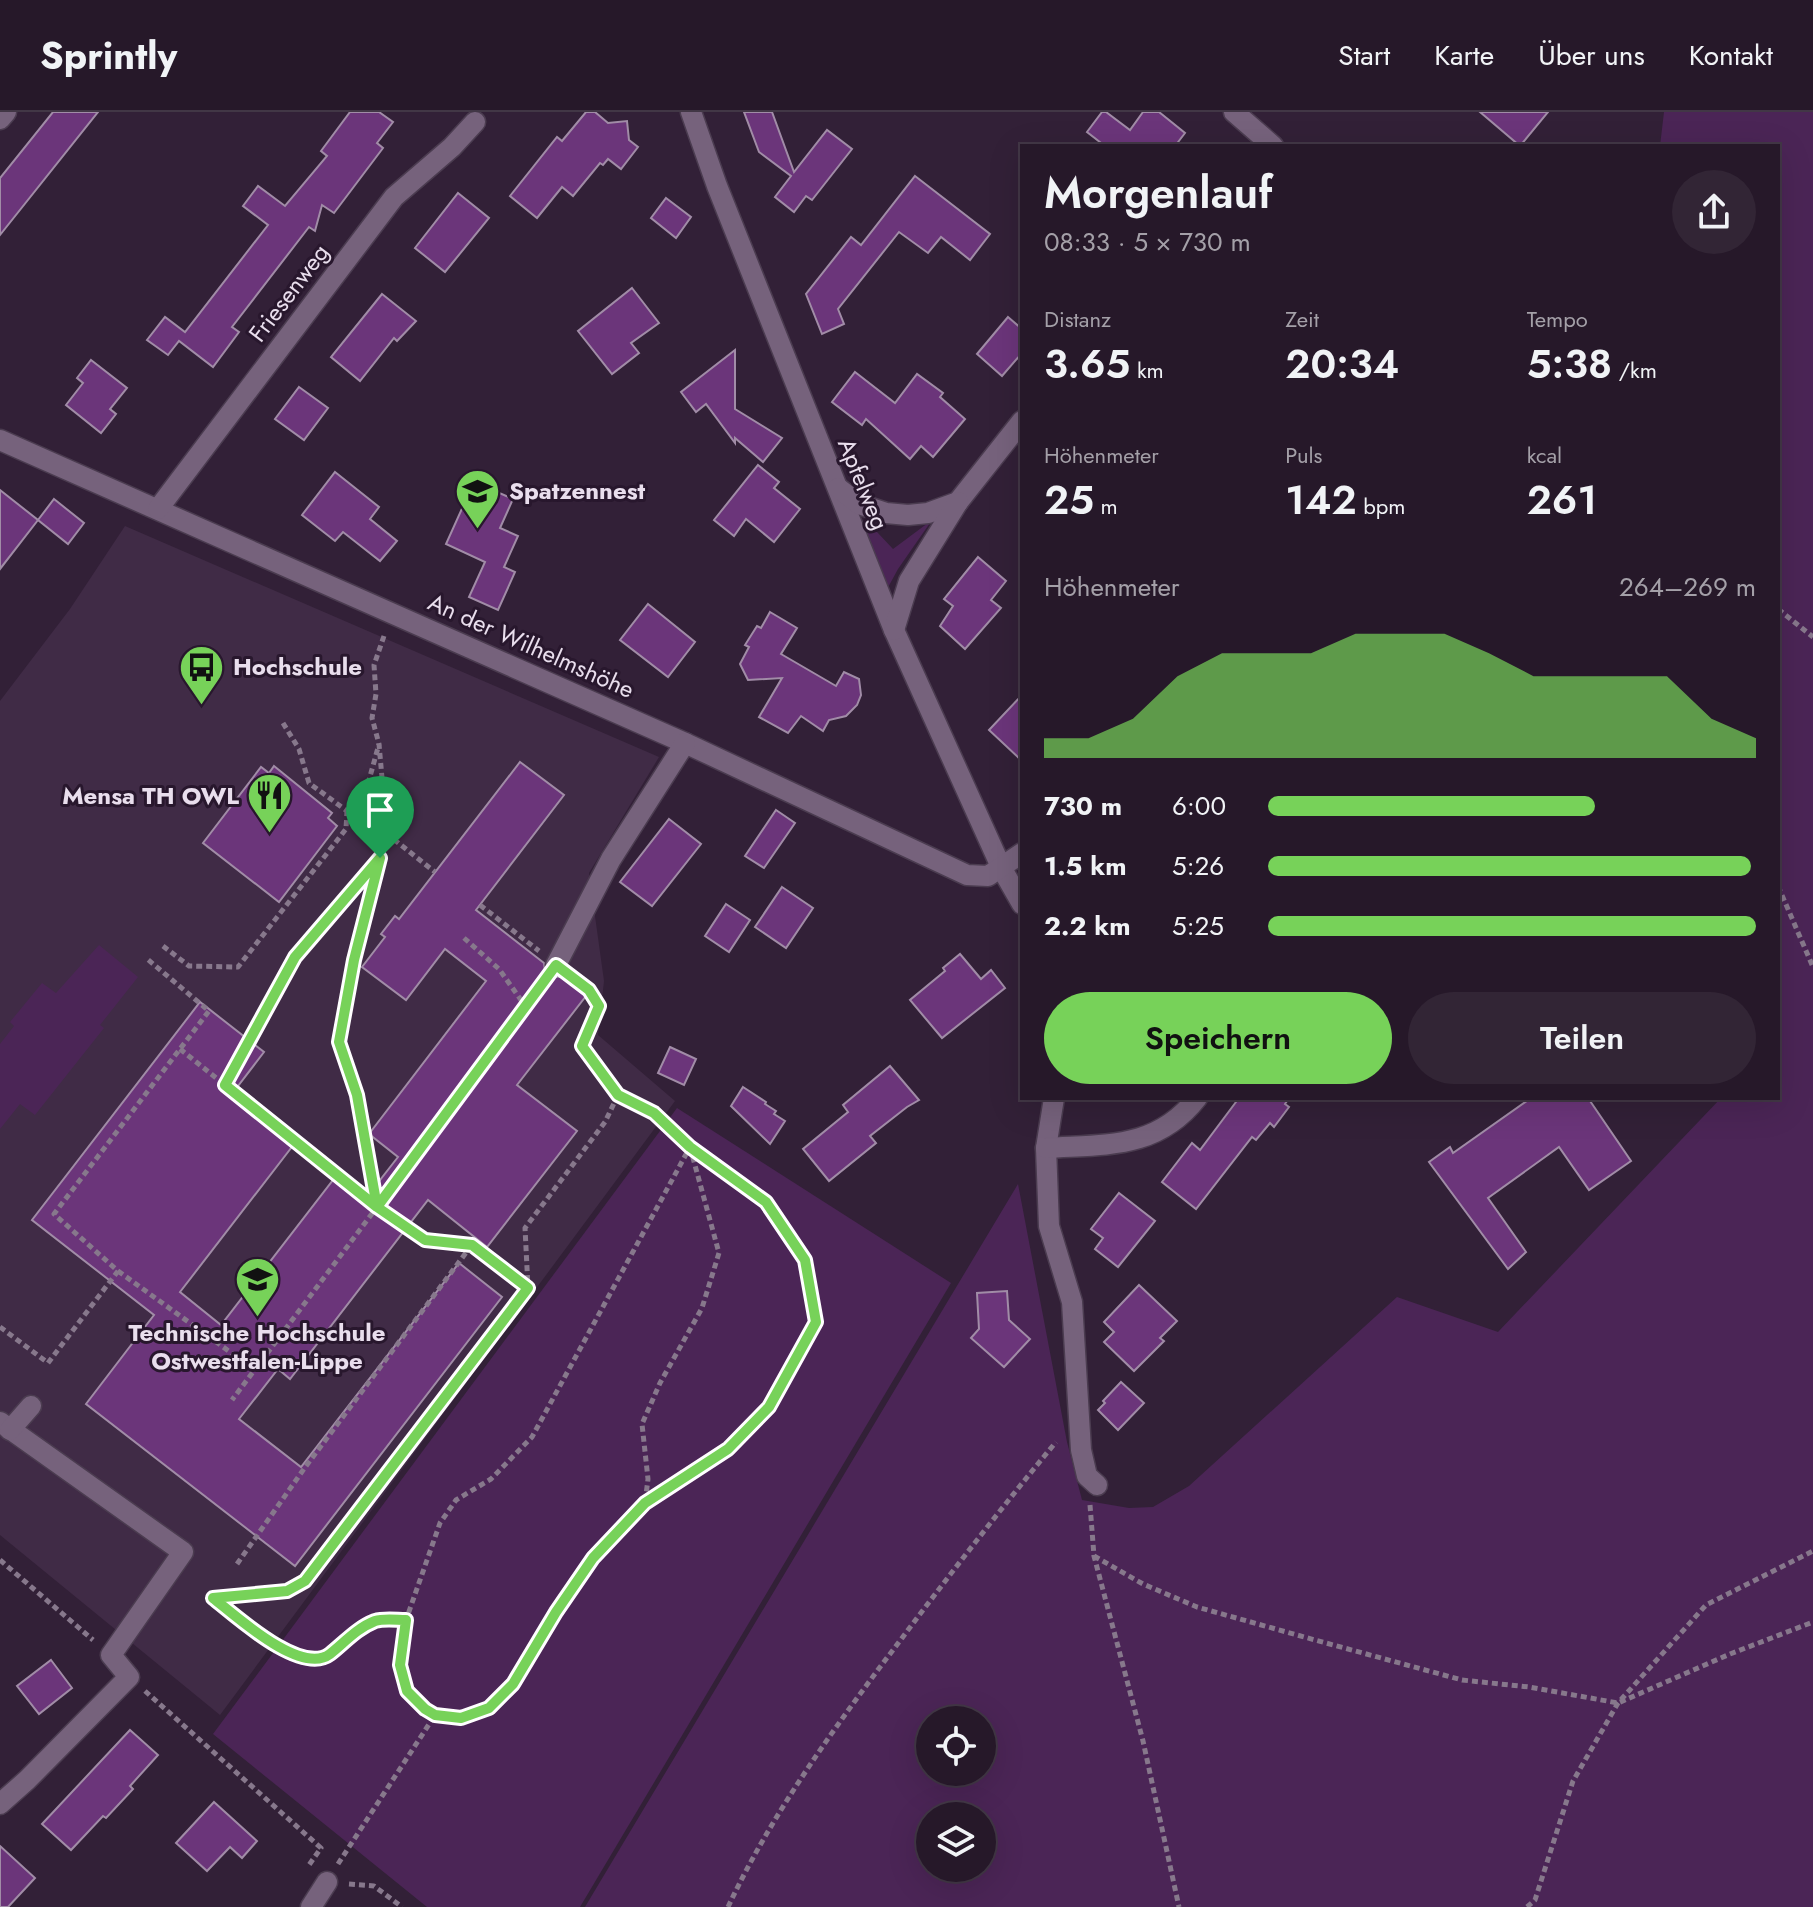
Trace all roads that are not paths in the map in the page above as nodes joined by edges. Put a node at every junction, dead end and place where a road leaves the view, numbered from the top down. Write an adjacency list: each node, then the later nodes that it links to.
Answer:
1 (6, 112): 4 (street)
2 (691, 112): 9 (street, Apfelweg)
3 (1234, 112): 6 (street)
4 (0, 119)
5 (475, 122): 11 (street, Friesenweg)
6 (1271, 144)
7 (1020, 424): 10 (street)
8 (0, 440): 11 (street, An der Wilhelmshöhe)
9 (836, 487): 10 (street); 12 (street, Apfelweg)
10 (958, 502): 12 (street)
11 (158, 509): 13 (street, An der Wilhelmshöhe)
12 (894, 630): 15 (street, Apfelweg)
13 (685, 743): 15 (street, An der Wilhelmshöhe); 17 (street)
14 (1020, 855): 15 (street)
15 (1002, 869): 16 (street)
16 (1020, 900)
17 (556, 965)
18 (1054, 1100): 20 (street)
19 (1195, 1100): 20 (street)
20 (1046, 1148): 23 (street)
21 (31, 1406): 22 (street)
22 (5, 1426): 24 (street)
23 (1092, 1481)
24 (0, 1804)
25 (327, 1882): 26 (street)
26 (311, 1907)

